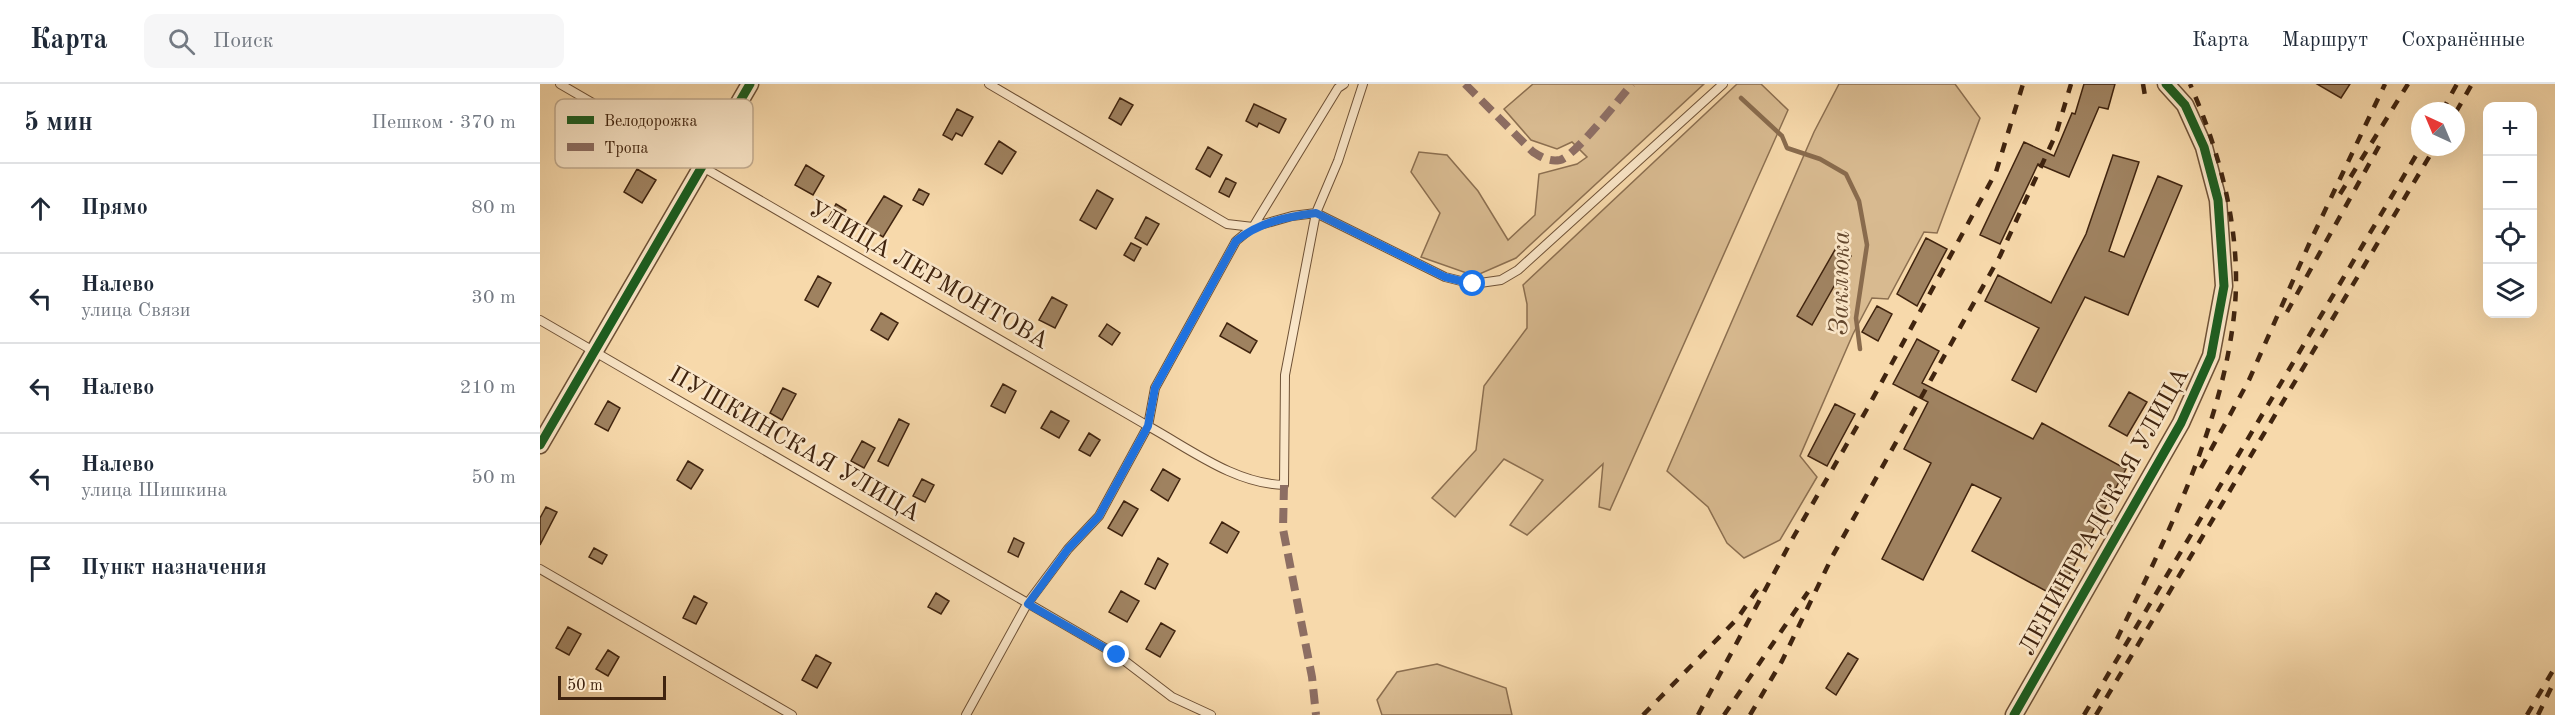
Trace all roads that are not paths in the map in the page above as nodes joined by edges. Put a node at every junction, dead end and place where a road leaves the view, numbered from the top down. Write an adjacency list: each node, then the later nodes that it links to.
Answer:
1 (560, 84): 8 (lane, УЛИЦА ЛЕРМОНТОВА)
2 (750, 84): 9 (street)
3 (989, 84): 13 (lane)
4 (1344, 84): 13 (lane)
5 (1363, 84): 12 (lane)
6 (1723, 84): 12 (lane)
7 (2166, 84): 23 (street, ЛЕНИНГРАДСКАЯ УЛИЦА)
8 (585, 99)
9 (741, 99)
10 (700, 168): 15 (street)
11 (703, 168): 16 (lane, УЛИЦА ЛЕРМОНТОВА)
12 (1316, 213): 13 (lane); 16 (lane, УЛИЦА ЛЕРМОНТОВА)
13 (1253, 227): 16 (lane)
14 (540, 320): 15 (lane, ПУШКИНСКАЯ УЛИЦА)
15 (593, 351): 17 (street); 19 (lane, ПУШКИНСКАЯ УЛИЦА)
16 (1148, 426): 19 (lane)
17 (540, 445)
18 (540, 570): 20 (lane)
19 (1028, 604): 21 (lane); 22 (lane, ПУШКИНСКАЯ УЛИЦА)
20 (792, 715)
21 (966, 715)
22 (1211, 715)
23 (2014, 715)

